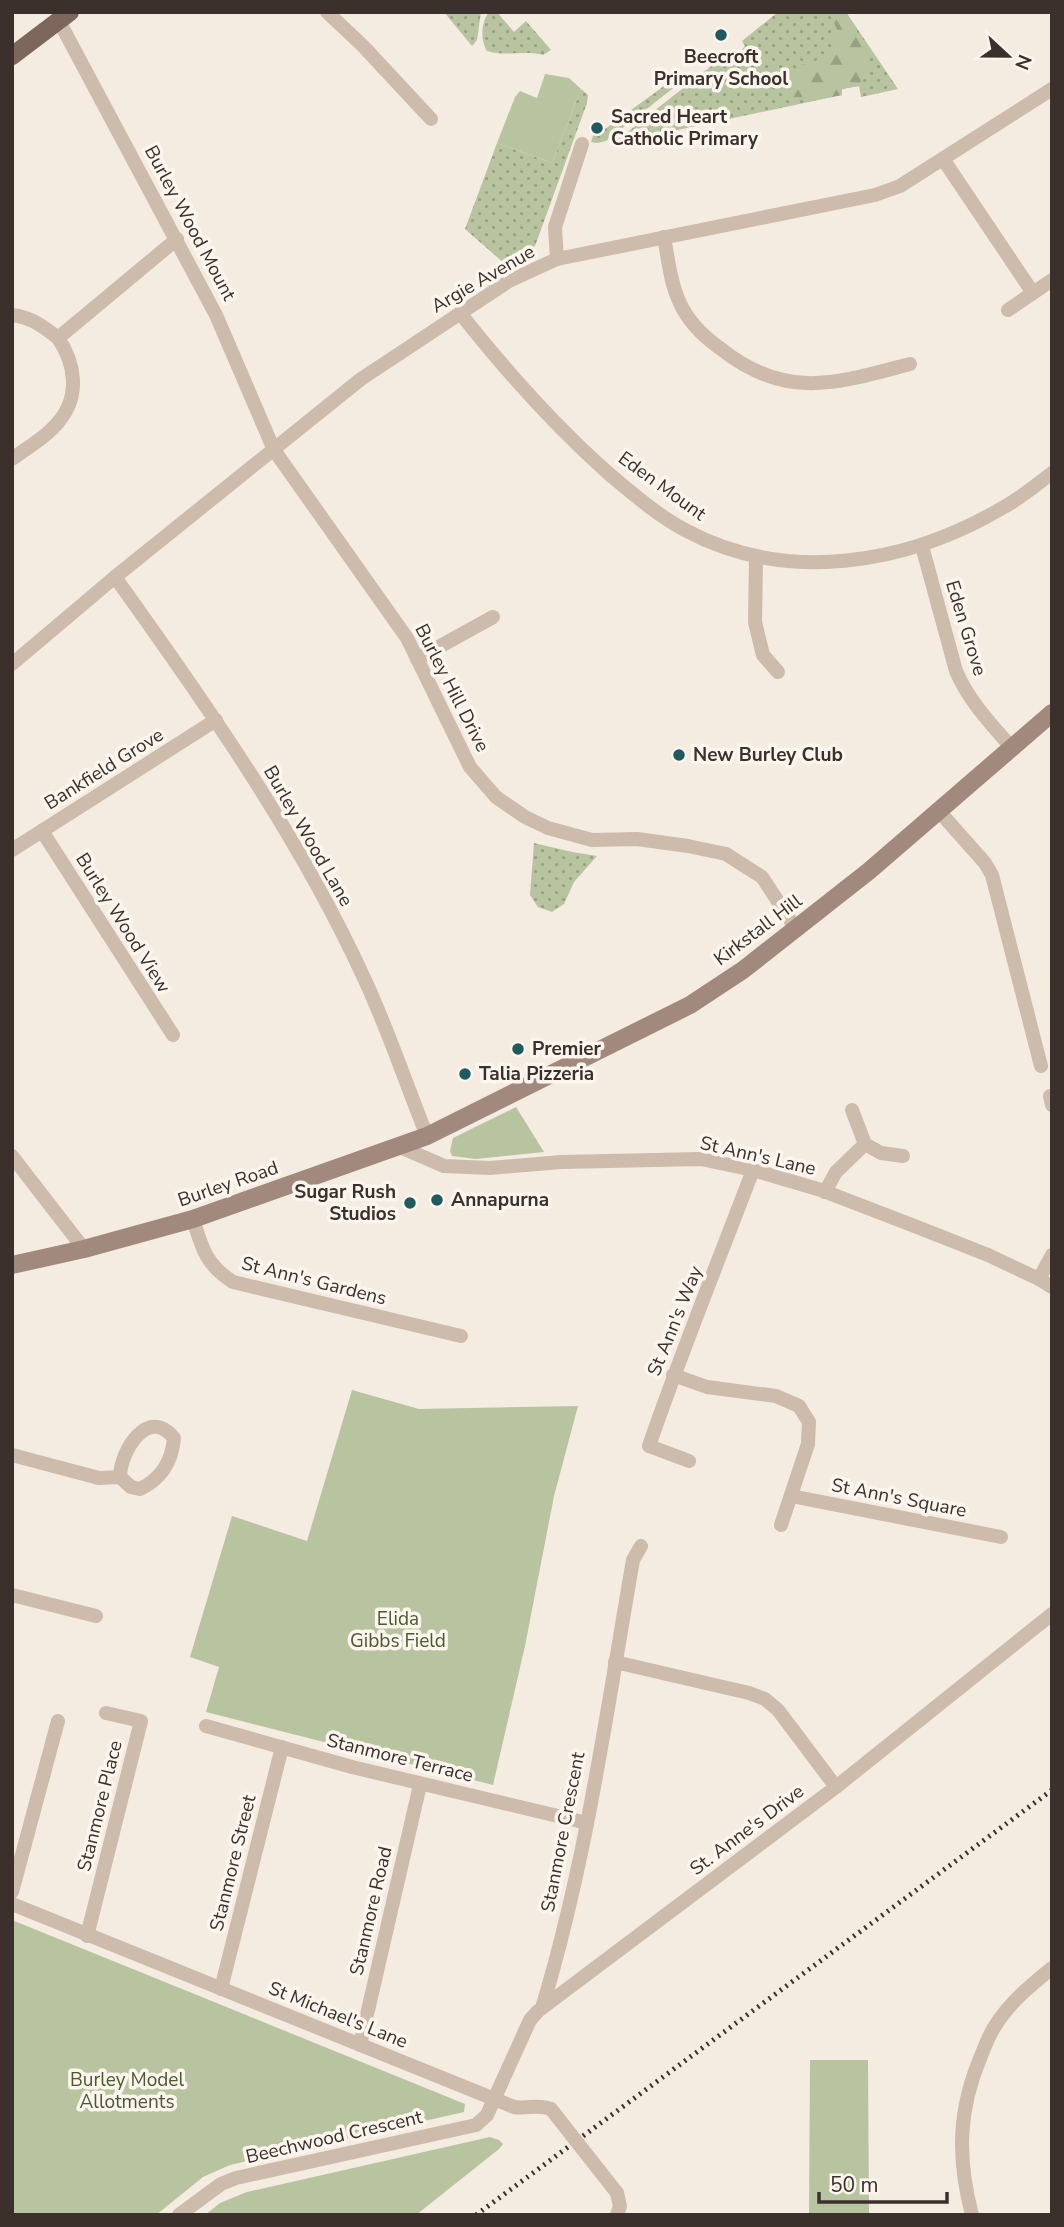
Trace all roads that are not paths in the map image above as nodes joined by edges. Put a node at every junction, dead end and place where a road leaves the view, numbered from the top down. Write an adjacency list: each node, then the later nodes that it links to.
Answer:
1 (327, 12): 5 (street)
2 (64, 17): 3 (main road); 9 (street, Burley Wood Mount)
3 (12, 56)
4 (1052, 89): 7 (street, Argie Avenue)
5 (431, 119)
6 (582, 144): 10 (street)
7 (943, 159): 8 (street, Argie Avenue); 12 (street)
8 (664, 237): 10 (street, Argie Avenue); 17 (street)
9 (177, 239): 16 (street); 18 (street, Burley Wood Mount)
10 (557, 259): 14 (street, Argie Avenue)
11 (1052, 280): 12 (street)
12 (1033, 293): 13 (street)
13 (1008, 310)
14 (460, 313): 18 (street, Argie Avenue); 22 (street, Eden Mount)
15 (12, 315): 16 (street)
16 (58, 338): 19 (street)
17 (910, 364)
18 (274, 450): 23 (street, Argie Avenue); 25 (street, Burley Hill Drive)
19 (12, 459)
20 (1052, 473): 21 (street, Eden Mount)
21 (922, 546): 22 (street, Eden Mount); 30 (street, Eden Grove)
22 (756, 558): 27 (street)
23 (115, 577): 26 (street, Argie Avenue); 29 (street, Burley Wood Lane)
24 (493, 617): 25 (street)
25 (417, 659): 34 (street, Burley Hill Drive)
26 (12, 664)
27 (778, 672)
28 (1052, 713): 30 (street, Kirkstall Hill)
29 (216, 720): 32 (street, Bankfield Grove); 39 (street, Burley Wood Lane)
30 (1012, 747): 31 (street, Kirkstall Hill)
31 (938, 810): 34 (street, Kirkstall Hill); 36 (street)
32 (42, 831): 33 (street, Bankfield Grove); 35 (street, Burley Wood View)
33 (12, 850)
34 (796, 929): 38 (street, Kirkstall Hill)
35 (173, 1034)
36 (1041, 1066)
37 (852, 1110): 40 (street)
38 (452, 1125): 39 (street, Burley Road)
39 (427, 1136): 41 (street, Burley Road)
40 (864, 1143): 43 (street); 45 (street)
41 (398, 1146): 44 (street, St Ann's Lane); 46 (street, Burley Road)
42 (12, 1156): 47 (street)
43 (903, 1156)
44 (753, 1170): 45 (street, St Ann's Lane); 53 (street, St Ann's Way)
45 (825, 1192): 50 (street, St Ann's Lane)
46 (193, 1219): 47 (street, Burley Road); 52 (street, St Ann's Gardens)
47 (85, 1249): 49 (street, Burley Road)
48 (1052, 1255): 50 (street)
49 (12, 1265)
50 (1039, 1279): 51 (street, St Ann's Lane)
51 (1052, 1287)
52 (461, 1336)
53 (673, 1376): 55 (street, St Ann's Way); 57 (street)
54 (12, 1455): 56 (street)
55 (689, 1461)
56 (120, 1477): 56 (street)
57 (791, 1496): 58 (street); 59 (street, St Ann's Square)
58 (781, 1525)
59 (1001, 1537)
60 (641, 1546): 64 (street, Stanmore Crescent)
61 (12, 1595): 63 (street)
62 (1052, 1614): 70 (street, St. Anne's Drive)
63 (96, 1616)
64 (615, 1662): 70 (street); 71 (street, Stanmore Crescent)
65 (106, 1713): 74 (street, Stanmore Place)
66 (58, 1721): 72 (street)
67 (206, 1726): 68 (street, Stanmore Terrace)
68 (282, 1747): 69 (street, Stanmore Terrace); 76 (street, Stanmore Street)
69 (420, 1785): 71 (street, Stanmore Terrace); 78 (street, Stanmore Road)
70 (836, 1787): 77 (street, St. Anne's Drive)
71 (587, 1823): 77 (street, Stanmore Crescent)
72 (12, 1892)
73 (12, 1904): 74 (street, St Michael's Lane)
74 (87, 1936): 76 (street, St Michael's Lane)
75 (1052, 1968): 82 (street)
76 (221, 1989): 78 (street, St Michael's Lane)
77 (542, 2008): 79 (street, St. Anne's Drive)
78 (360, 2045): 79 (street, St Michael's Lane)
79 (495, 2099): 80 (street, Beechwood Crescent); 81 (street, St Michael's Lane, bridge)
80 (179, 2215)
81 (617, 2215)
82 (972, 2215)

